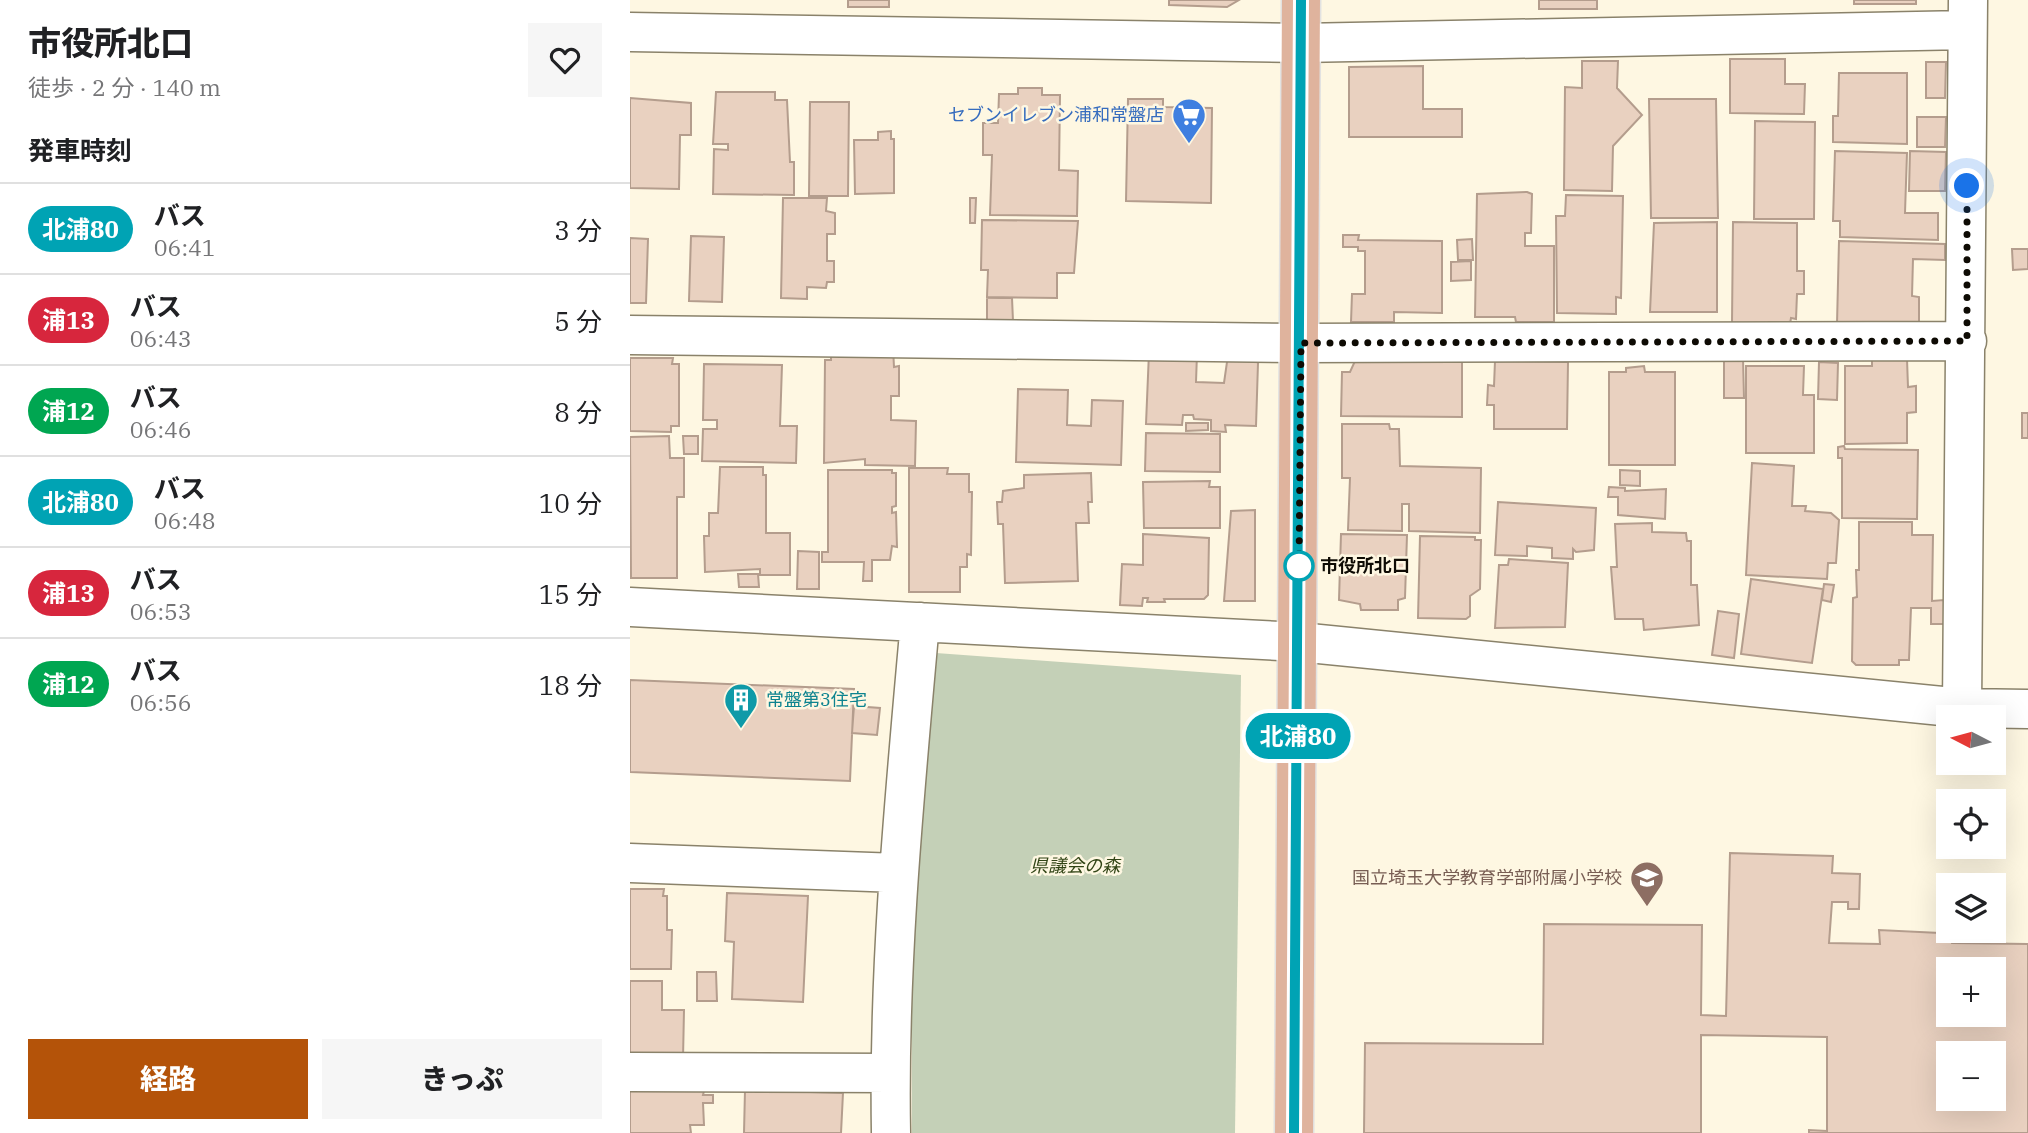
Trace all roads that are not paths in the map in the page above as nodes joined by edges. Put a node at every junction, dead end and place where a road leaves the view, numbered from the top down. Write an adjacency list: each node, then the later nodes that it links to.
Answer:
1 (1301, 0): 4 (main road)
2 (1968, 15): 4 (street); 6 (street)
3 (630, 32): 4 (street)
4 (1301, 43): 7 (main road)
5 (630, 335): 7 (street)
6 (1967, 341): 7 (street); 12 (street)
7 (1301, 343): 10 (main road)
8 (630, 607): 9 (street)
9 (920, 622): 10 (street); 16 (street)
10 (1298, 642): 11 (street); 20 (main road)
11 (1936, 705)
12 (1962, 705)
13 (2006, 709): 14 (street)
14 (2028, 709)
15 (630, 863): 16 (street)
16 (898, 873): 18 (street)
17 (630, 1072): 18 (street)
18 (890, 1073): 19 (street)
19 (891, 1133)
20 (1294, 1133)

